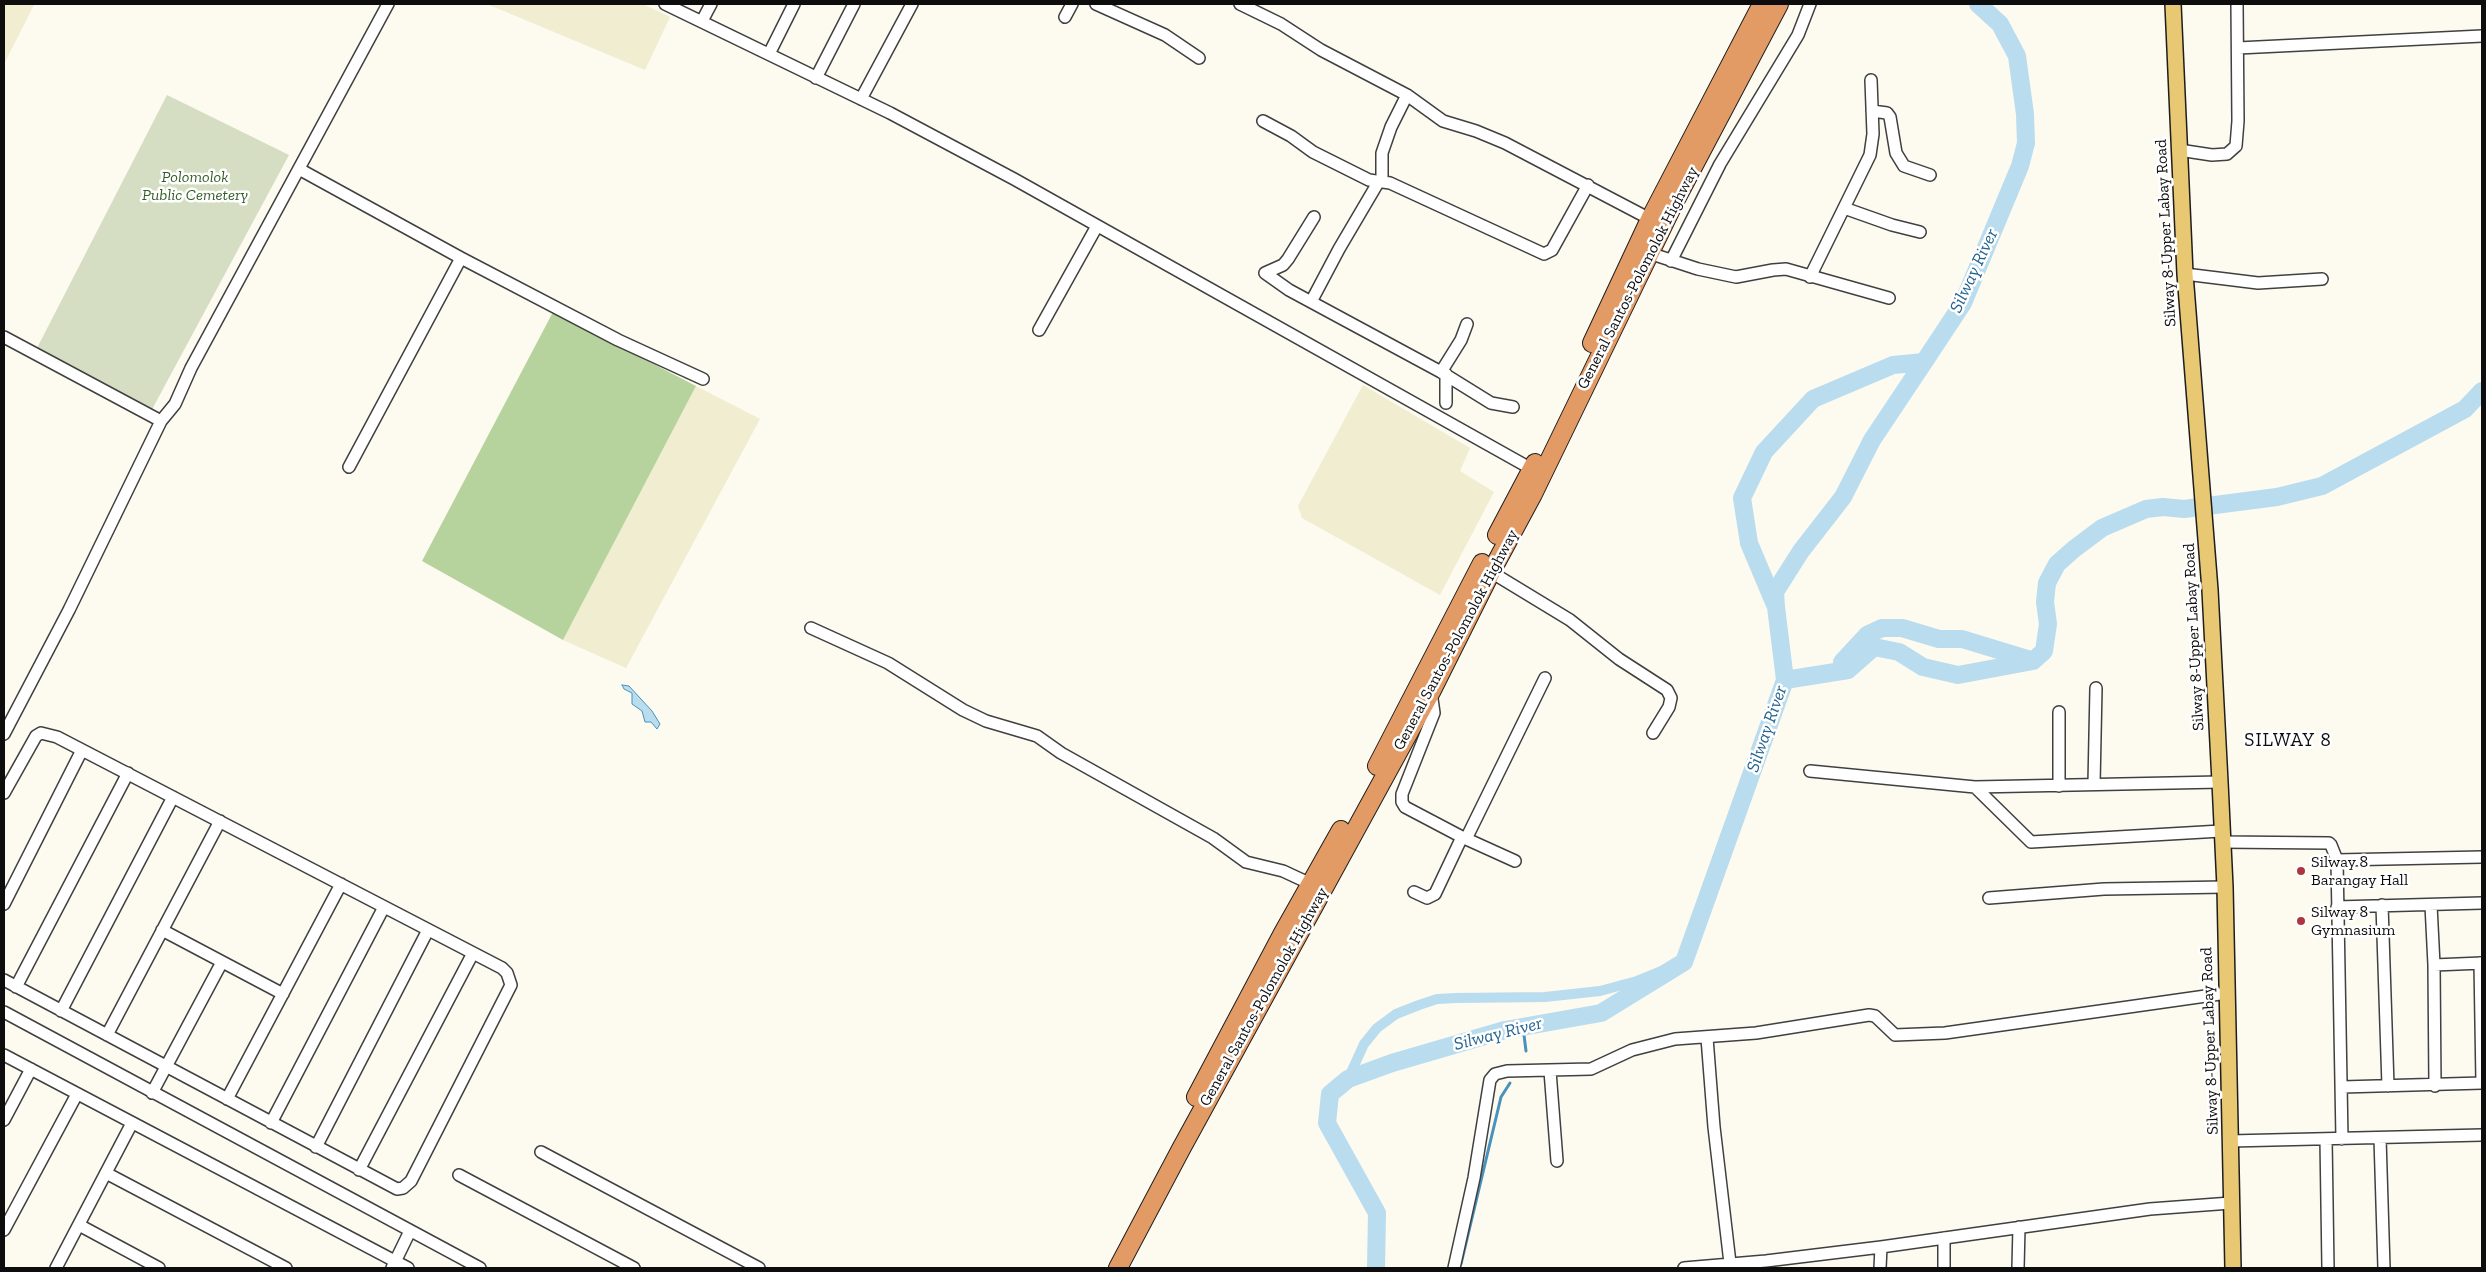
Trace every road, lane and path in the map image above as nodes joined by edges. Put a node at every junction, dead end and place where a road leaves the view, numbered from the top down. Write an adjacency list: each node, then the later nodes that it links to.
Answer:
1 (388, 4): 28 (street)
2 (711, 4): 16 (street)
3 (794, 4): 19 (street)
4 (854, 4): 21 (street)
5 (912, 4): 24 (street)
6 (1072, 4): 15 (street)
7 (1096, 4): 20 (street)
8 (1240, 4): 23 (street)
9 (1762, 4): 34 (highway)
10 (1779, 4): 37 (highway, General Santos-Polomolok Highway)
11 (1810, 4): 39 (street)
12 (2172, 4): 27 (main road, Silway 8-Upper Labay Road)
13 (2237, 4): 18 (street)
14 (671, 5): 16 (street)
15 (1065, 17)
16 (702, 21): 19 (street)
17 (2482, 36): 18 (street)
18 (2238, 48): 27 (street)
19 (768, 54): 21 (street)
20 (1199, 58)
21 (816, 78): 24 (street)
22 (1871, 80): 25 (street)
23 (1407, 94): 30 (street); 31 (street)
24 (861, 99): 35 (street)
25 (1872, 111): 29 (street); 32 (street)
26 (1263, 121): 30 (street)
27 (2179, 150): 40 (main road, Silway 8-Upper Labay Road)
28 (299, 169): 38 (street); 52 (street)
29 (1930, 176)
30 (1380, 180): 31 (street); 44 (street)
31 (1588, 185): 34 (street)
32 (1844, 208): 36 (street); 41 (street)
33 (1314, 217): 44 (street)
34 (1650, 219): 54 (highway)
35 (1097, 226): 46 (street); 54 (street)
36 (1920, 232)
37 (1649, 253): 39 (street); 54 (highway, General Santos-Polomolok Highway)
38 (461, 258): 49 (street); 53 (street)
39 (1671, 261): 41 (street)
40 (2185, 274): 42 (street); 66 (main road, Silway 8-Upper Labay Road)
41 (1810, 277): 43 (street)
42 (2322, 279)
43 (1890, 298)
44 (1312, 300): 48 (street)
45 (1467, 324): 48 (street)
46 (1039, 330)
47 (4, 337): 52 (street)
48 (1443, 373): 50 (street); 51 (street)
49 (703, 379)
50 (1446, 403)
51 (1513, 407)
52 (161, 421): 62 (street)
53 (349, 468)
54 (1537, 472): 55 (highway, General Santos-Polomolok Highway); 79 (highway)
55 (1491, 572): 59 (highway, General Santos-Polomolok Highway); 61 (street)
56 (811, 628): 79 (street)
57 (1545, 678): 74 (street)
58 (2096, 688): 67 (street)
59 (1431, 692): 74 (street); 146 (highway, General Santos-Polomolok Highway)
60 (2059, 712): 68 (street)
61 (1653, 733)
62 (4, 734)
63 (82, 750): 65 (street); 70 (street); 83 (street)
64 (1810, 771): 69 (street)
65 (128, 774): 71 (street); 96 (street)
66 (2220, 782): 67 (street); 73 (main road, Silway 8-Upper Labay Road)
67 (2094, 784): 68 (street)
68 (2059, 786): 69 (street)
69 (1975, 787): 73 (street)
70 (4, 793)
71 (173, 797): 72 (street); 99 (street)
72 (220, 821): 78 (street); 89 (street)
73 (2222, 837): 76 (street); 80 (main road, Silway 8-Upper Labay Road)
74 (1464, 838): 77 (street); 81 (street)
75 (2482, 857): 76 (street)
76 (2337, 860): 88 (street)
77 (1515, 861)
78 (340, 884): 87 (street); 98 (street)
79 (1310, 884): 145 (highway)
80 (2224, 887): 82 (street); 97 (main road, Silway 8-Upper Labay Road)
81 (1414, 892)
82 (1988, 898)
83 (4, 904)
84 (2482, 904): 86 (street)
85 (2382, 905): 86 (street); 88 (street); 108 (street)
86 (2431, 905): 94 (street)
87 (384, 907): 90 (street); 116 (street)
88 (2337, 907): 110 (street)
89 (162, 930): 92 (street); 101 (street)
90 (428, 930): 91 (street); 122 (street)
91 (473, 953): 125 (street); 125 (street)
92 (222, 962): 98 (street); 104 (street)
93 (2481, 963): 94 (street); 107 (street)
94 (2434, 965): 109 (street)
95 (4, 980): 96 (street)
96 (16, 987): 99 (street)
97 (2226, 993): 102 (street); 121 (main road, Silway 8-Upper Labay Road)
98 (283, 994): 113 (street)
99 (61, 1011): 101 (street)
100 (4, 1012): 111 (street)
101 (107, 1035): 104 (street)
102 (1707, 1038): 106 (street); 135 (street)
103 (4, 1055): 105 (street)
104 (166, 1067): 111 (street); 113 (street)
105 (31, 1069): 112 (street); 114 (street)
106 (1550, 1071): 124 (street); 147 (street)
107 (2482, 1083): 109 (street)
108 (2388, 1086): 109 (street); 110 (street)
109 (2435, 1086)
110 (2342, 1087): 118 (street)
111 (152, 1093): 132 (street)
112 (77, 1094): 115 (street); 131 (street)
113 (227, 1099): 116 (street)
114 (4, 1120)
115 (132, 1123): 126 (street); 136 (street)
116 (271, 1123): 122 (street)
117 (2482, 1135): 119 (street)
118 (2342, 1138): 119 (street); 120 (street)
119 (2380, 1138): 154 (street)
120 (2326, 1139): 121 (street); 153 (street)
121 (2230, 1141): 128 (main road, Silway 8-Upper Labay Road)
122 (316, 1147): 125 (street)
123 (540, 1152): 144 (street)
124 (1557, 1161)
125 (359, 1170)
126 (106, 1173): 129 (street); 140 (street)
127 (459, 1175): 143 (street)
128 (2231, 1203): 130 (street); 152 (main road, Silway 8-Upper Labay Road)
129 (79, 1225): 138 (street); 139 (street)
130 (2019, 1227): 133 (street); 151 (street)
131 (4, 1230)
132 (410, 1231): 136 (street); 142 (street)
133 (1944, 1238): 134 (street); 150 (street)
134 (1881, 1247): 137 (street); 149 (street)
135 (1730, 1264): 137 (street); 148 (street)
136 (393, 1265): 141 (street)
137 (1766, 1265)
138 (56, 1268)
139 (159, 1268)
140 (286, 1268)
141 (408, 1268)
142 (480, 1268)
143 (634, 1268)
144 (759, 1268)
145 (1106, 1268)
146 (1118, 1268)
147 (1454, 1268)
148 (1690, 1268)
149 (1880, 1268)
150 (1944, 1268)
151 (2018, 1268)
152 (2233, 1268)
153 (2328, 1268)
154 (2384, 1268)

